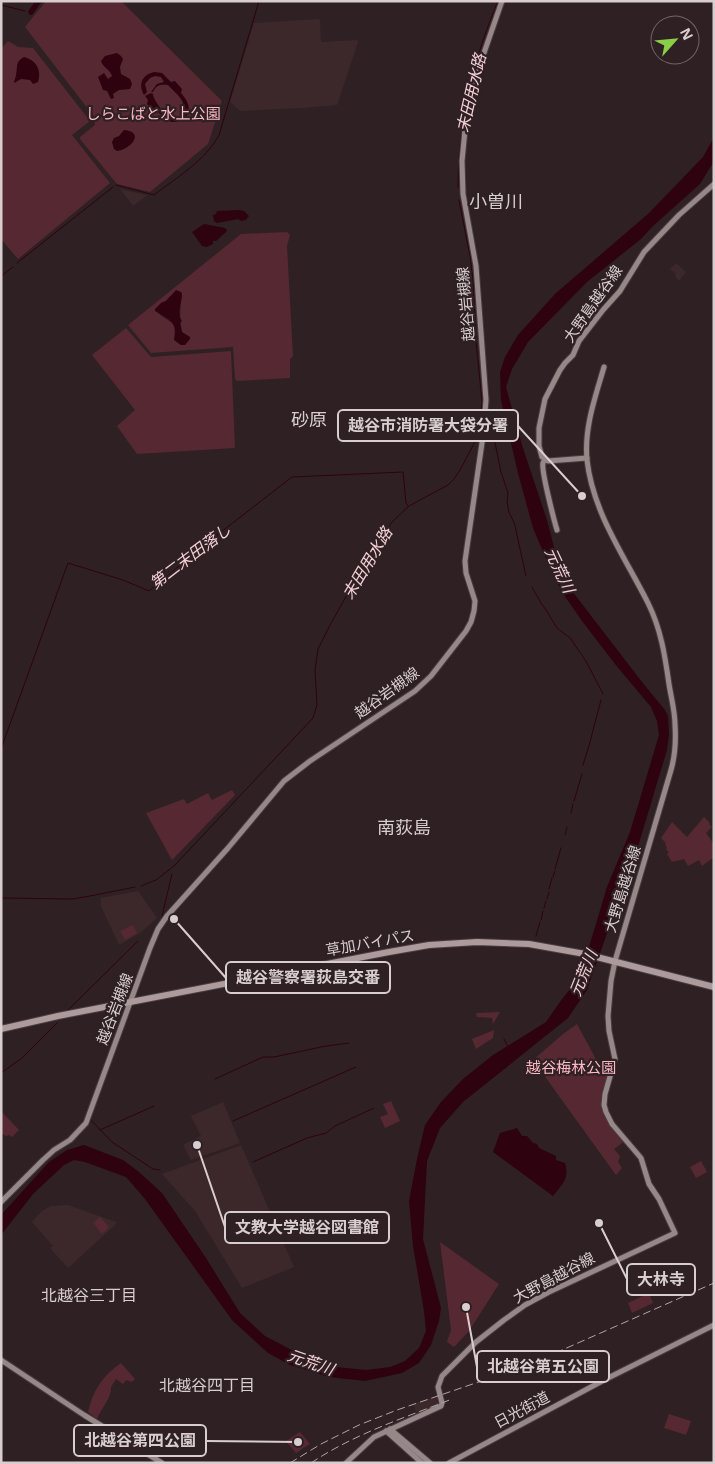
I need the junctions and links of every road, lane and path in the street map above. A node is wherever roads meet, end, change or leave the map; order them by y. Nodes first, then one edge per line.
1 (502, 1) edge
2 (714, 184) edge
3 (604, 368) dead end
4 (587, 458) junction
5 (545, 460) junction
6 (557, 530) dead end
7 (613, 963) junction
8 (714, 989) edge
9 (130, 1004) junction
10 (1, 1029) edge
11 (1, 1033) edge
12 (1, 1202) edge
13 (714, 1325) edge
14 (1, 1360) edge
15 (388, 1430) junction
16 (162, 1463) edge
17 (346, 1463) edge
18 (422, 1463) edge
19 (430, 1463) edge
20 (450, 1463) edge

1 - 9 main road, 越谷岩槻線
2 - 5 main road, 大野島越谷線
3 - 4 main road, 大野島越谷線
4 - 5 main road
4 - 7 main road, 大野島越谷線
5 - 6 main road, 大野島越谷線
7 - 8 highway, 草加バイパス
7 - 9 highway, 草加バイパス
7 - 15 main road, 大野島越谷線
9 - 10 highway, 草加バイパス
9 - 11 highway, 草加バイパス
9 - 12 main road, 越谷岩槻線
13 - 20 main road, 日光街道
14 - 16 main road
15 - 17 main road, 大野島越谷線
15 - 18 main road
15 - 19 main road

